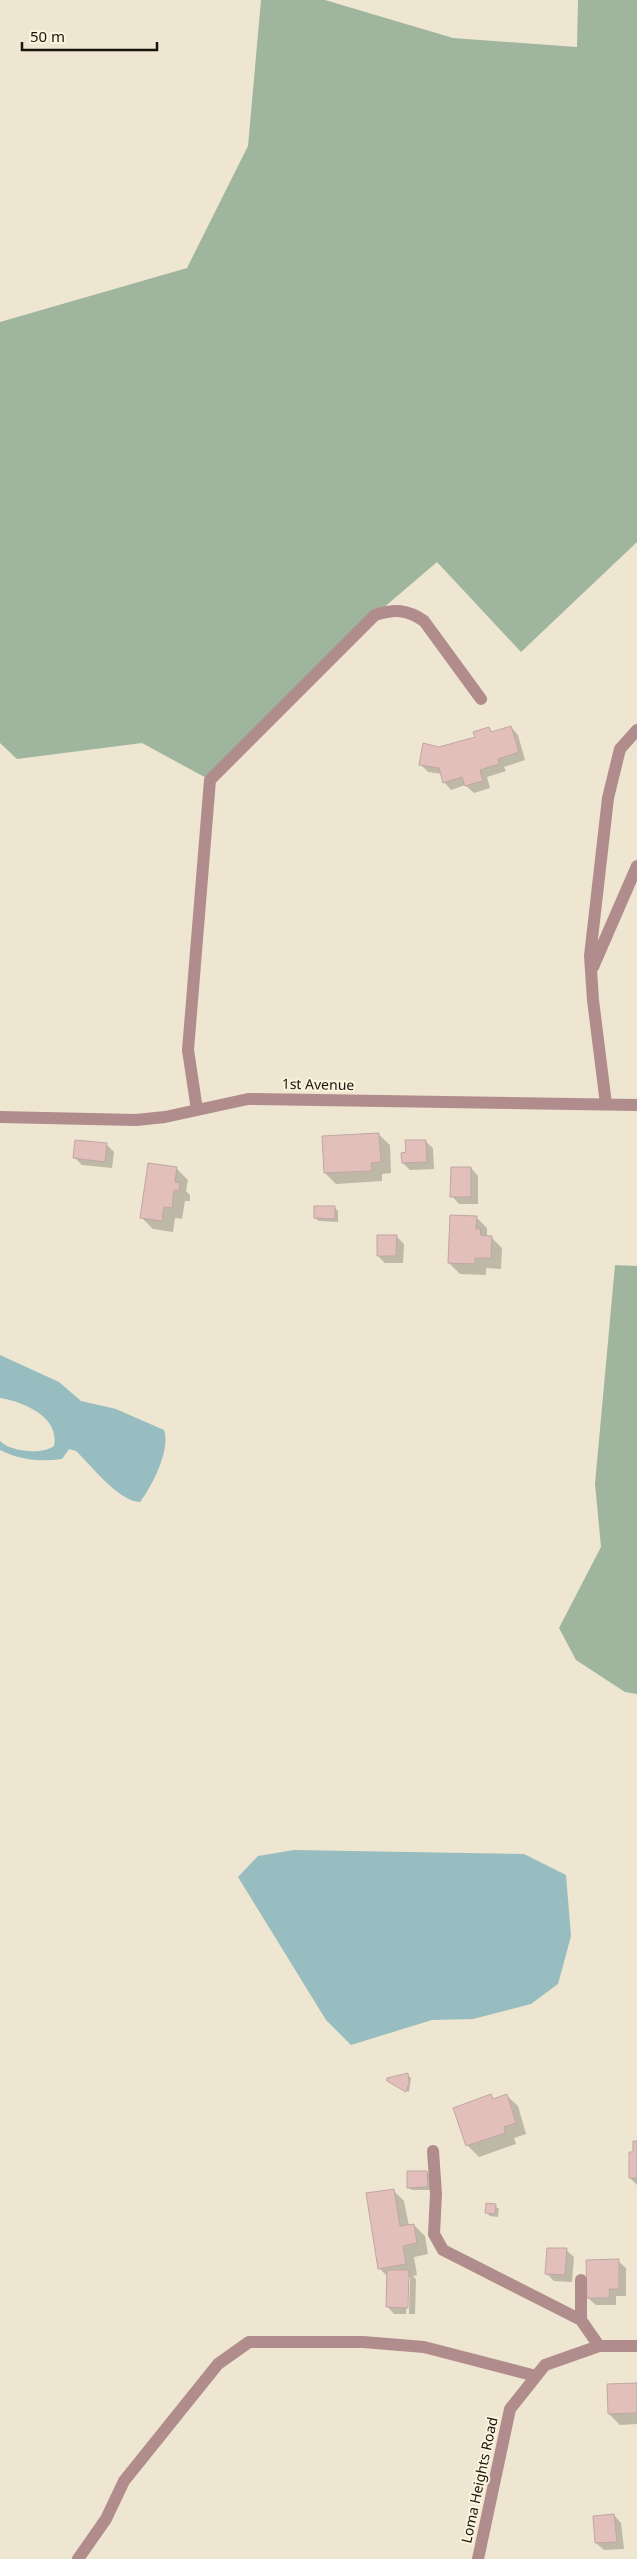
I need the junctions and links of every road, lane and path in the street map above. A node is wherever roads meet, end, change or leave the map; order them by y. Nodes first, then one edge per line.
1 (481, 699) dead end
2 (637, 730) edge
3 (637, 866) edge
4 (591, 972) junction
5 (606, 1104) junction
6 (637, 1105) edge
7 (197, 1110) junction
8 (0, 1117) edge
9 (433, 2151) dead end
10 (581, 2280) dead end
11 (580, 2320) junction
12 (600, 2346) junction
13 (637, 2346) edge
14 (536, 2376) junction
15 (78, 2559) edge
16 (478, 2559) edge

1 - 7 street
2 - 4 street
3 - 4 street
4 - 5 street
5 - 6 street, 1st Avenue
5 - 7 street, 1st Avenue
7 - 8 street, 1st Avenue
9 - 11 street
10 - 11 street
11 - 12 street
12 - 13 street, Loma Heights Road
12 - 14 street, Loma Heights Road
14 - 15 street
14 - 16 street, Loma Heights Road

